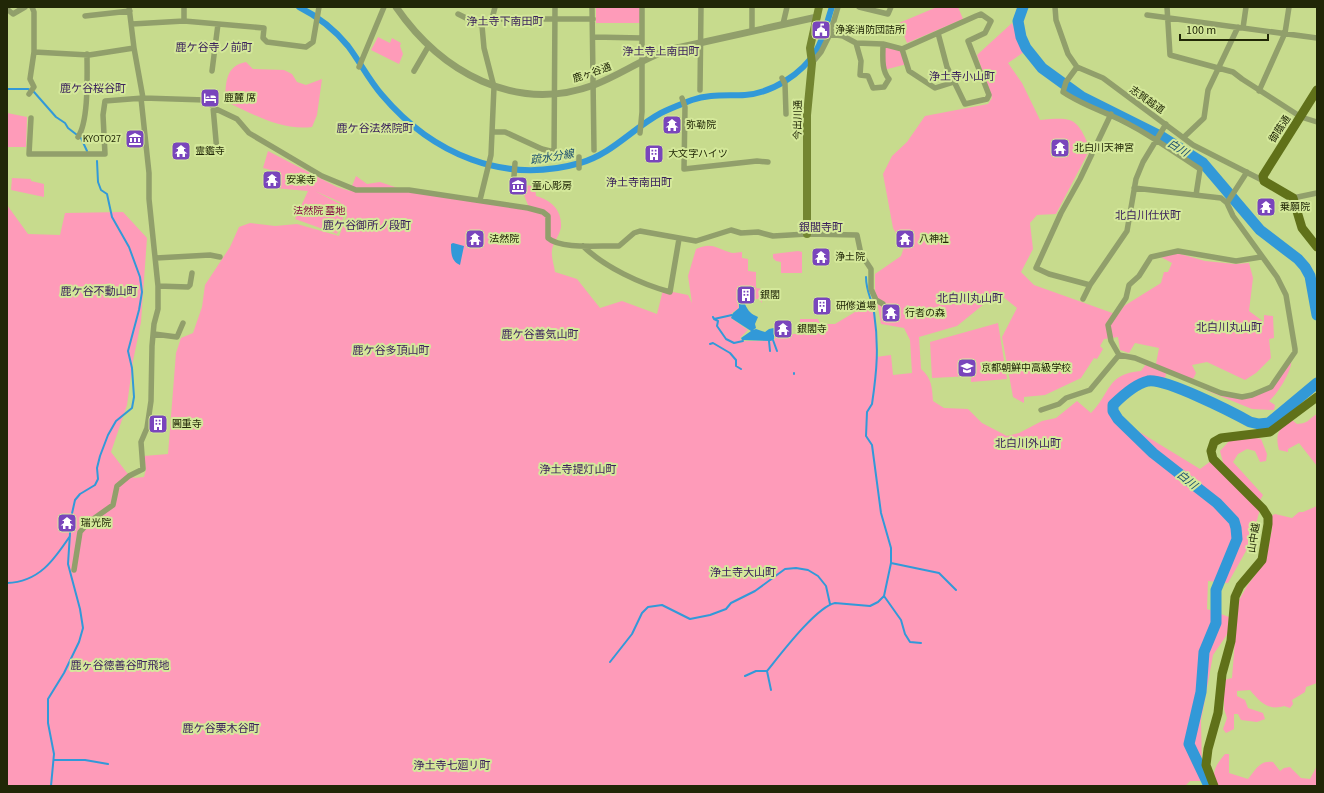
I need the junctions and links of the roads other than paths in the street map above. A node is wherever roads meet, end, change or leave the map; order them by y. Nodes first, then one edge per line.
1 (25, 7) edge
2 (32, 7) edge
3 (184, 7) edge
4 (319, 7) edge
5 (384, 7) edge
6 (396, 7) edge
7 (495, 7) edge
8 (555, 7) edge
9 (592, 7) edge
10 (642, 7) edge
11 (701, 7) edge
12 (752, 7) edge
13 (787, 7) edge
14 (819, 7) edge
15 (838, 7) edge
16 (859, 7) edge
17 (891, 7) edge
18 (1055, 7) edge
19 (1167, 7) edge
20 (1246, 7) edge
21 (1289, 7) edge
22 (129, 9) edge
23 (9, 10) edge
24 (458, 14) dead end
25 (1147, 15) dead end
26 (85, 16) dead end
27 (817, 17) junction
28 (1168, 18) junction
29 (492, 19) junction
30 (555, 19) junction
31 (593, 19) junction
32 (184, 21) junction
33 (132, 24) junction
34 (218, 24) junction
35 (783, 24) junction
36 (482, 26) junction
37 (1241, 28) junction
38 (752, 31) junction
39 (938, 33) junction
40 (1285, 33) junction
41 (830, 34) junction
42 (593, 36) junction
43 (642, 38) junction
44 (1317, 38) edge
45 (701, 42) junction
46 (856, 43) junction
47 (883, 44) junction
48 (428, 46) junction
49 (134, 48) junction
50 (902, 49) junction
51 (34, 52) junction
52 (87, 54) junction
53 (812, 58) junction
54 (642, 61) junction
55 (360, 65) dead end
56 (1077, 67) junction
57 (1219, 69) junction
58 (212, 71) dead end
59 (414, 71) dead end
60 (784, 80) dead end
61 (954, 82) junction
62 (593, 85) junction
63 (494, 87) junction
64 (700, 90) dead end
65 (1317, 90) edge
66 (1259, 91) junction
67 (31, 92) dead end
68 (554, 95) junction
69 (142, 98) junction
70 (683, 101) dead end
71 (213, 106) junction
72 (786, 114) dead end
73 (1110, 114) junction
74 (1301, 117) junction
75 (31, 118) dead end
76 (1317, 122) edge
77 (1166, 124) junction
78 (640, 130) dead end
79 (492, 132) junction
80 (78, 136) dead end
81 (1158, 137) junction
82 (1184, 137) junction
83 (594, 150) dead end
84 (217, 152) dead end
85 (768, 162) dead end
86 (1247, 172) junction
87 (1263, 179) junction
88 (1134, 188) junction
89 (1317, 193) edge
90 (1196, 195) junction
91 (1293, 198) junction
92 (480, 200) junction
93 (1228, 202) junction
94 (807, 234) junction
95 (679, 239) junction
96 (1316, 244) edge
97 (583, 246) junction
98 (220, 257) dead end
99 (1260, 257) junction
100 (156, 258) junction
101 (192, 273) dead end
102 (1090, 285) junction
103 (158, 286) junction
104 (1084, 299) dead end
105 (883, 304) dead end
106 (183, 323) dead end
107 (154, 334) junction
108 (1119, 355) junction
109 (1317, 397) edge
110 (1042, 410) dead end
111 (74, 570) dead end
112 (1214, 786) edge

1 - 23 street
2 - 51 street
3 - 32 street
4 - 34 street
5 - 55 street
6 - 48 street, 鹿ヶ谷通
7 - 29 street
8 - 30 street
9 - 31 street
10 - 43 street
11 - 45 street
12 - 38 street
13 - 35 street
14 - 27 main road, 今出川通
15 - 41 street
16 - 17 street
18 - 56 street
19 - 28 street
20 - 37 street
21 - 40 street
22 - 26 street
22 - 33 street
24 - 36 street
25 - 28 street
27 - 35 street, 鹿ヶ谷通
27 - 53 main road, 今出川通
28 - 37 street
28 - 57 street
29 - 30 street
29 - 36 street
30 - 31 street
30 - 68 street
31 - 42 street
32 - 33 street
32 - 34 street
33 - 49 street
34 - 58 street
35 - 38 street, 鹿ヶ谷通
36 - 63 street
37 - 40 street
37 - 57 street
38 - 45 street, 鹿ヶ谷通
39 - 50 street
39 - 61 street
39 - 61 street
40 - 44 street
40 - 66 street
41 - 46 street
41 - 53 street
42 - 43 street
42 - 62 street
43 - 54 street
45 - 54 street, 鹿ヶ谷通
45 - 64 street
46 - 47 street
46 - 47 street
47 - 50 street
48 - 59 street
48 - 63 street, 鹿ヶ谷通
49 - 52 street
49 - 69 street
50 - 61 street
51 - 52 street
51 - 67 street
52 - 80 street
53 - 94 main road, 今出川通
54 - 62 street, 鹿ヶ谷通
54 - 78 street
56 - 73 street
56 - 77 street, 志賀越道
57 - 66 street
57 - 82 street
60 - 72 street
62 - 68 street, 鹿ヶ谷通
62 - 83 street
63 - 68 street, 鹿ヶ谷通
63 - 79 street
65 - 74 main road, 御蔭通
66 - 74 street
68 - 79 street
69 - 71 street
69 - 75 street
69 - 100 street
70 - 85 street
71 - 84 street
71 - 92 street
73 - 81 street
73 - 102 street
74 - 76 street
74 - 87 main road, 御蔭通
77 - 81 street
77 - 82 street, 志賀越道
79 - 92 street
81 - 88 street
81 - 90 street
82 - 86 street, 志賀越道
86 - 87 street, 志賀越道
86 - 93 street
87 - 91 main road
88 - 90 street
88 - 102 street
89 - 91 street
90 - 93 street
91 - 96 main road
92 - 97 street
93 - 99 street
94 - 95 street
94 - 105 street
95 - 97 street
95 - 97 street
98 - 100 street
99 - 108 street
99 - 108 street
100 - 103 street
101 - 103 street
102 - 104 street
103 - 107 street
106 - 107 street
107 - 111 street
108 - 110 street
109 - 112 main road, 山中越

